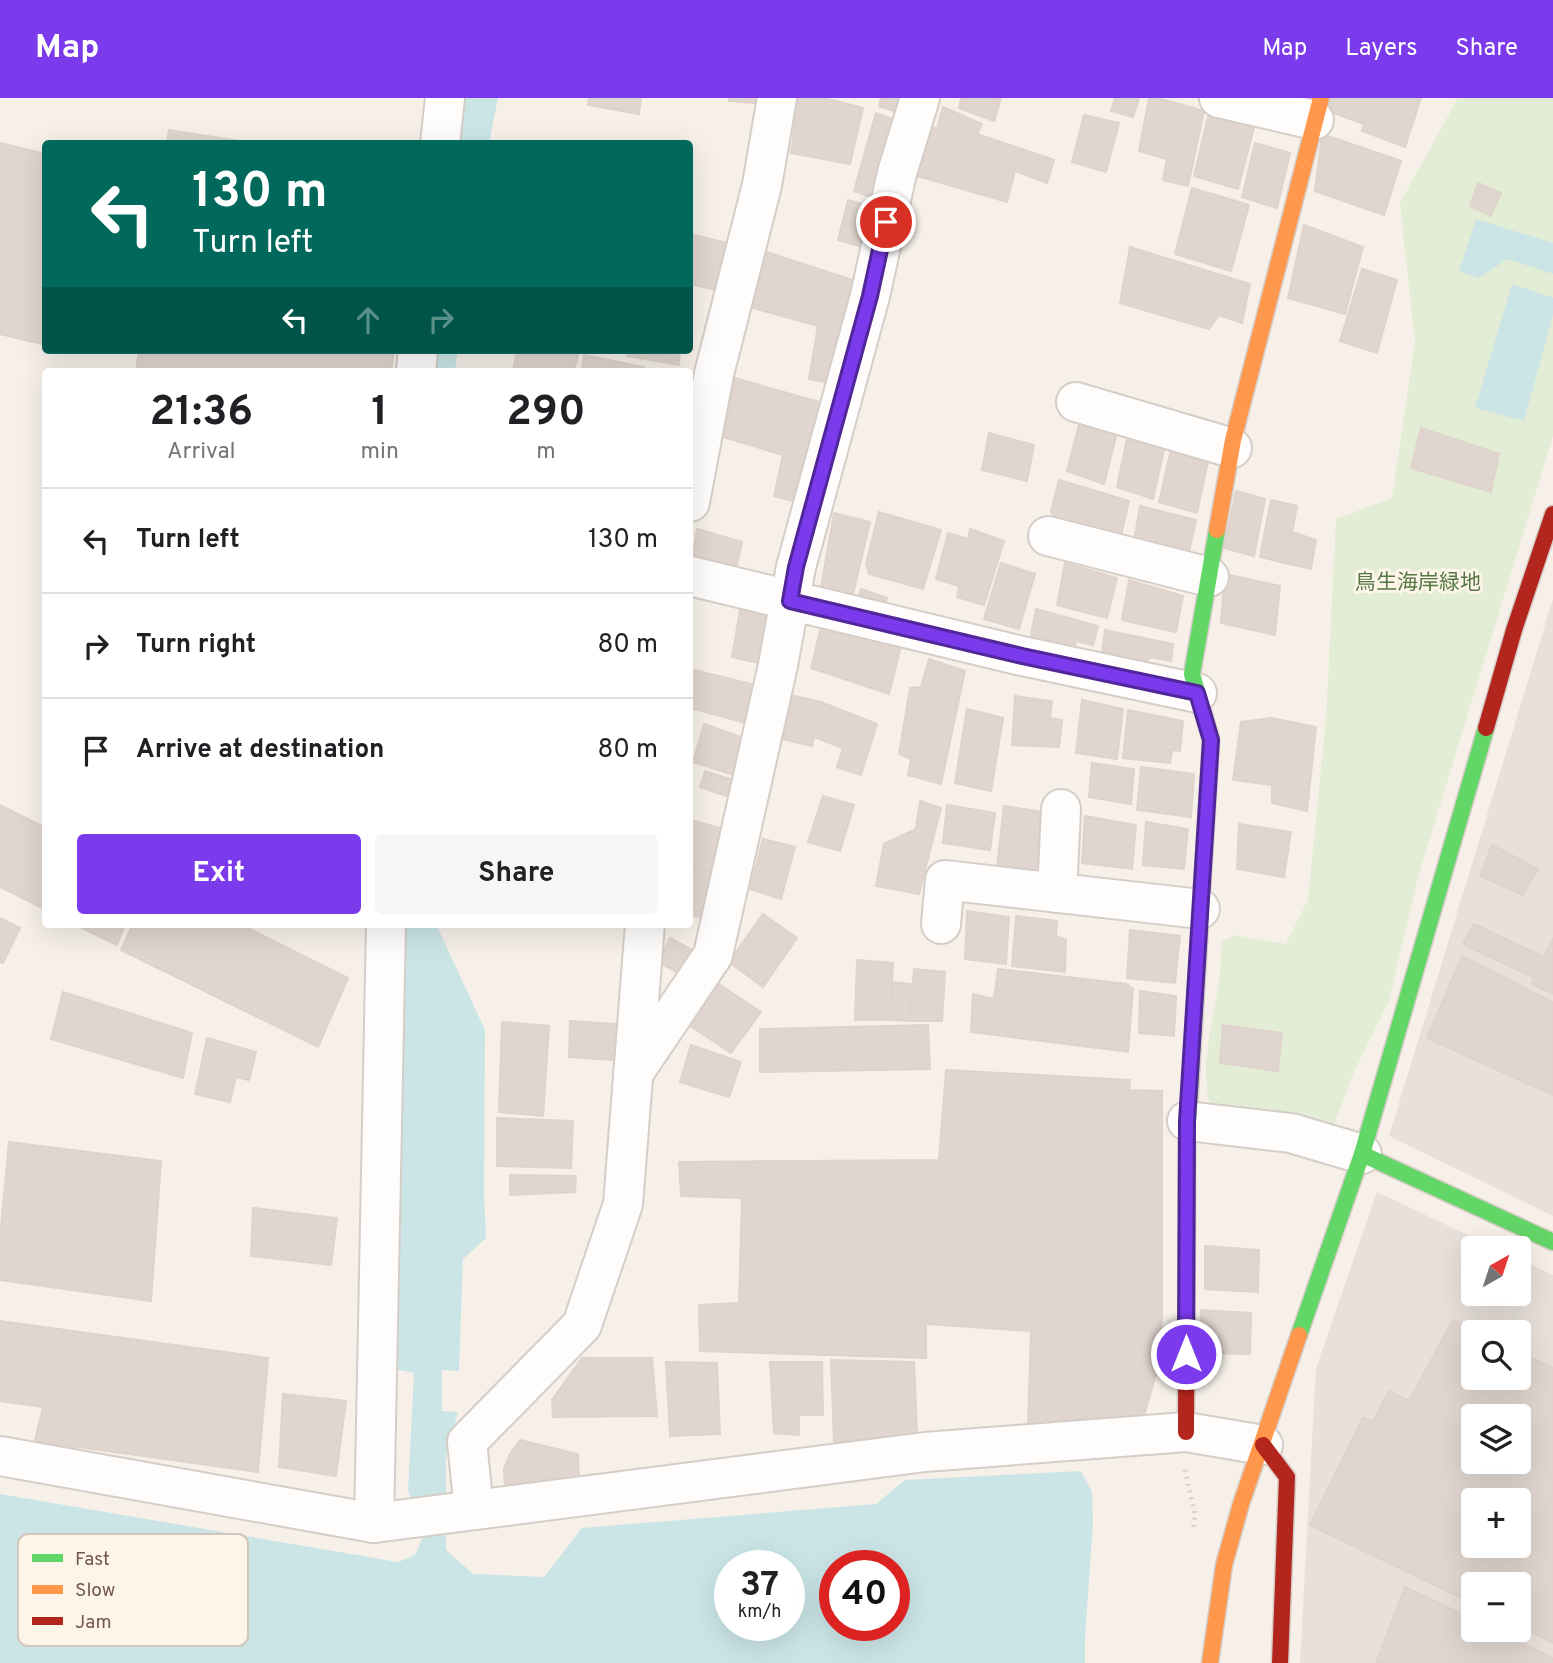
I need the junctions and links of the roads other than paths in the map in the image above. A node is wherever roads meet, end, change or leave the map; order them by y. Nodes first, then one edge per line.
1 (445, 98) edge
2 (777, 98) edge
3 (920, 98) edge
4 (1219, 98) edge
5 (1318, 109) edge
6 (440, 140) edge
7 (1076, 402) dead end
8 (1232, 448) junction
9 (693, 486) edge
10 (1553, 514) edge
11 (1048, 536) dead end
12 (693, 577) edge
13 (1209, 577) junction
14 (790, 601) junction
15 (1197, 693) junction
16 (1061, 809) dead end
17 (1056, 892) junction
18 (1200, 909) junction
19 (941, 924) dead end
20 (386, 928) edge
21 (645, 928) edge
22 (633, 1074) junction
23 (1187, 1121) junction
24 (1362, 1154) junction
25 (1553, 1242) edge
26 (1186, 1432) junction
27 (1263, 1445) junction
28 (0, 1456) edge
29 (474, 1510) junction
30 (374, 1523) junction
31 (1210, 1663) edge
32 (1280, 1663) edge

1 - 6 street
2 - 9 street
3 - 14 street
4 - 5 street
5 - 8 street
7 - 8 street
8 - 13 street
10 - 24 street
11 - 13 street
12 - 14 street
13 - 15 street
14 - 15 street
14 - 22 street
15 - 18 street
16 - 17 street
17 - 18 street
17 - 19 street
18 - 23 street
20 - 30 street
21 - 22 street
22 - 29 street
23 - 24 street
23 - 26 street
24 - 25 street
24 - 27 street
26 - 27 street
26 - 29 street
27 - 31 street
27 - 32 street
28 - 30 street
29 - 30 street

